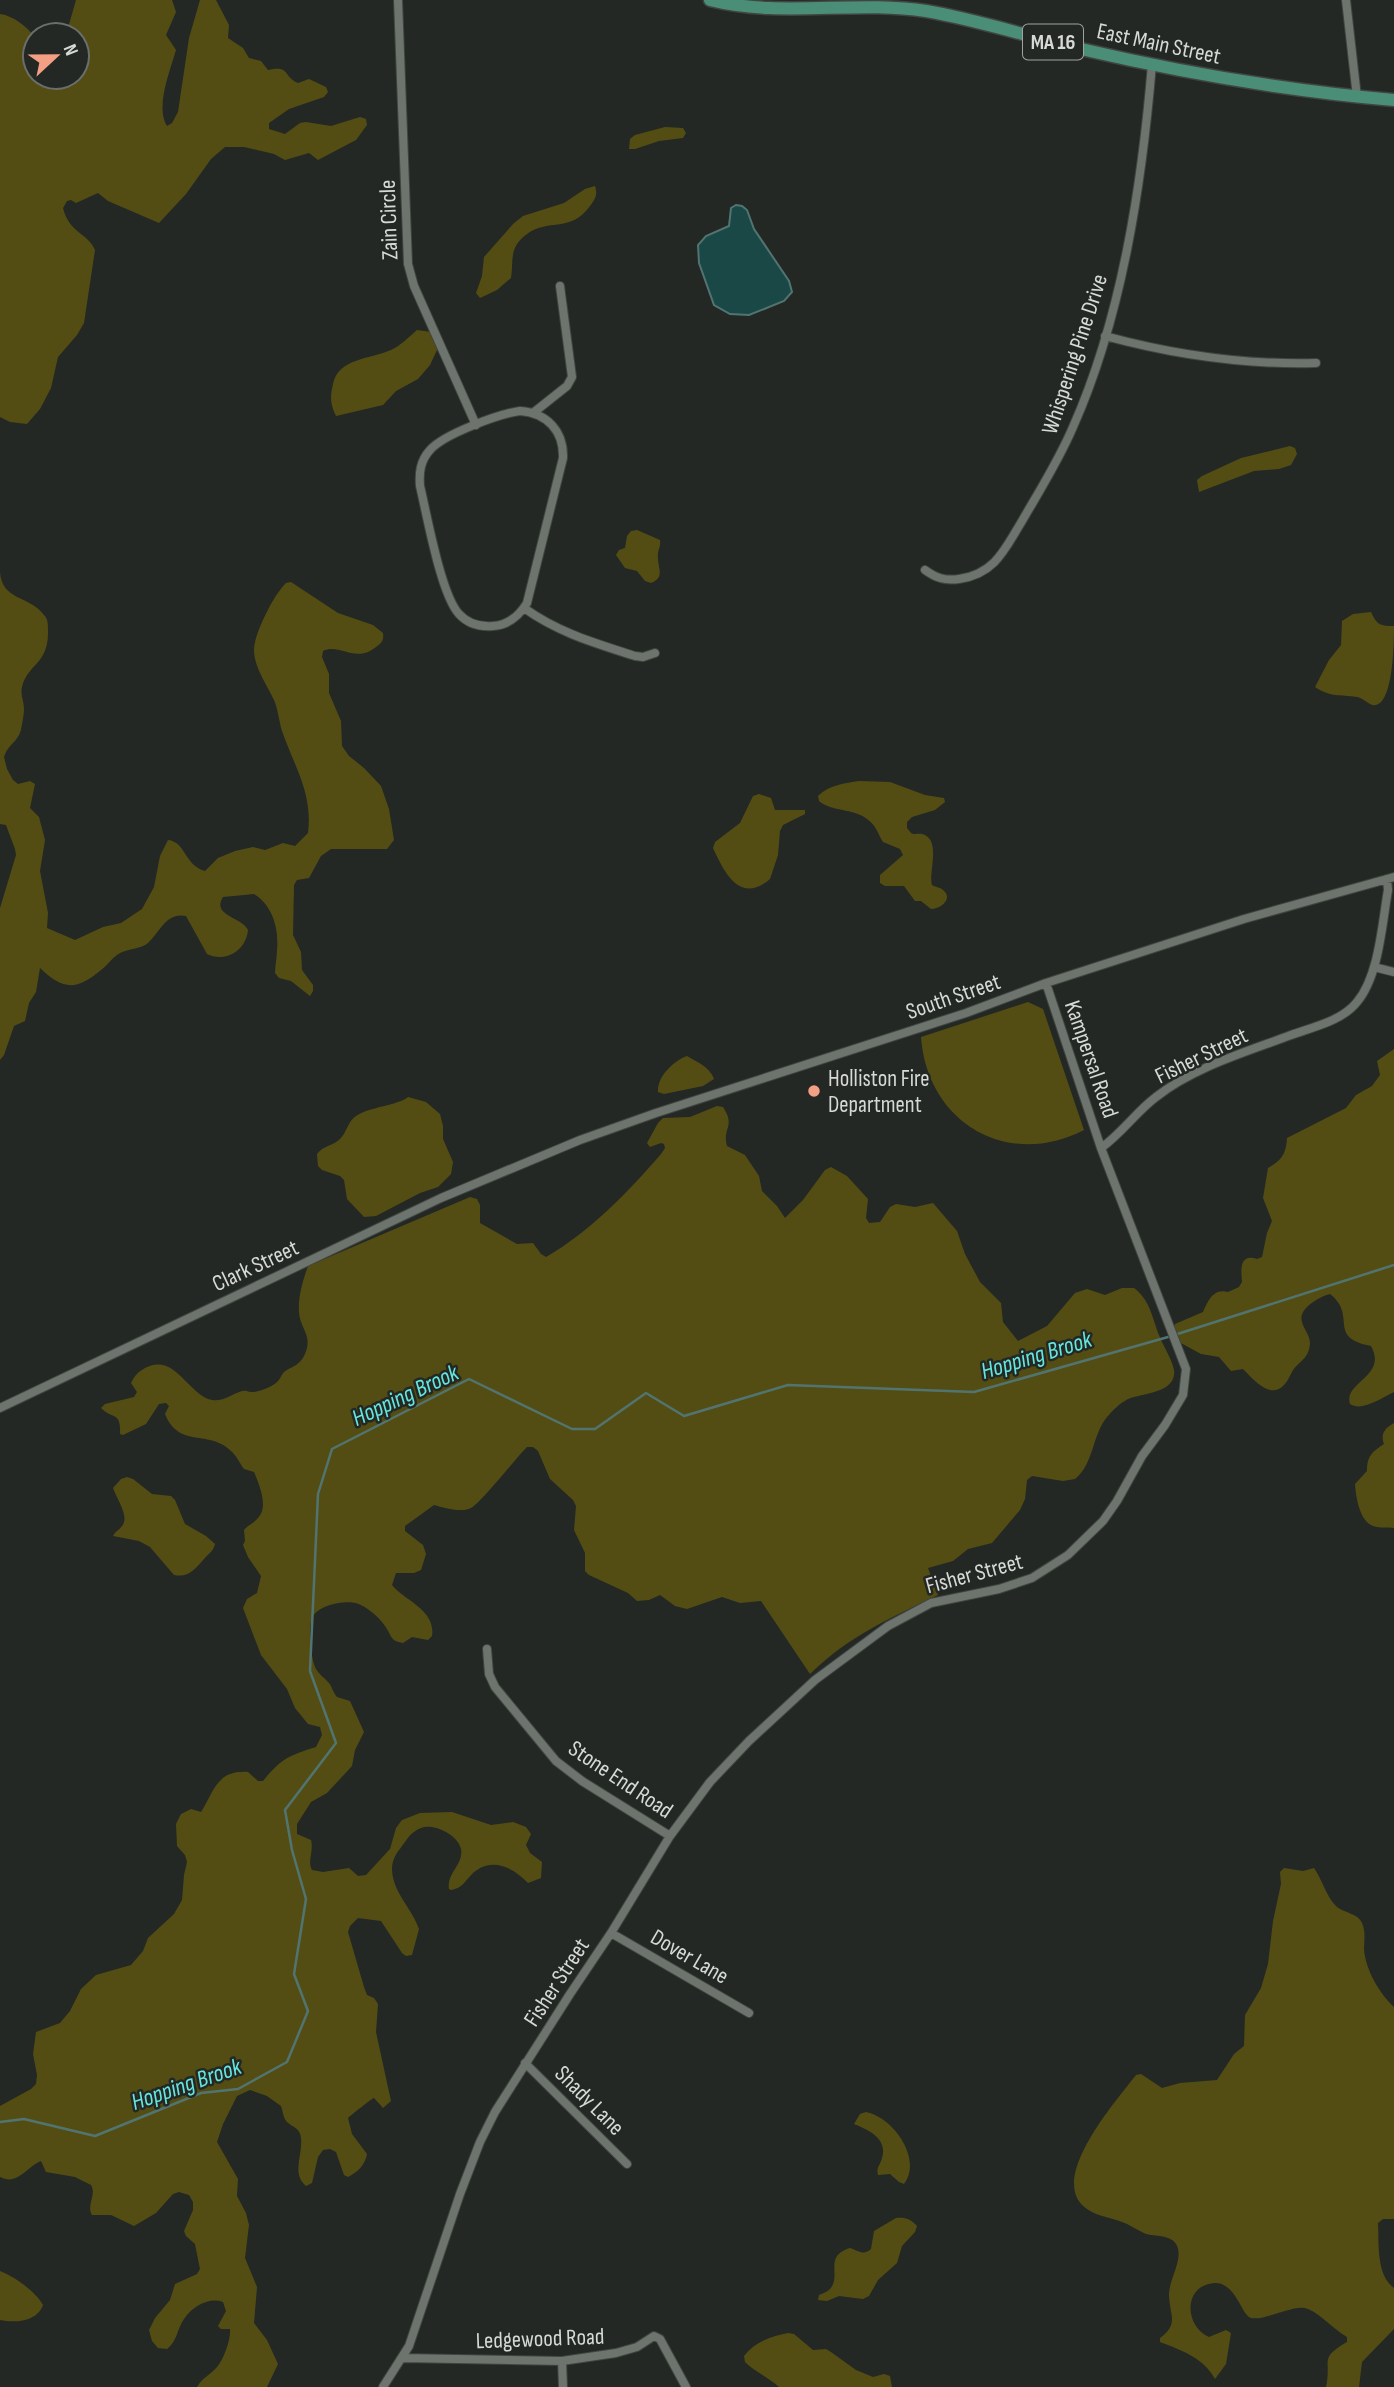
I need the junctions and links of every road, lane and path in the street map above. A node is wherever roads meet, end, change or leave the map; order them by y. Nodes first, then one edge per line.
1 (398, 0) edge
2 (710, 0) edge
3 (1346, 0) edge
4 (1152, 64) junction
5 (1357, 97) junction
6 (1394, 100) edge
7 (560, 286) dead end
8 (1105, 336) junction
9 (1316, 363) dead end
10 (533, 413) junction
11 (476, 425) junction
12 (925, 570) dead end
13 (524, 608) junction
14 (654, 653) dead end
15 (1391, 878) edge
16 (1374, 967) junction
17 (1394, 972) edge
18 (1046, 983) junction
19 (1101, 1148) junction
20 (529, 1160) joint
21 (0, 1408) edge
22 (487, 1649) dead end
23 (670, 1836) junction
24 (611, 1933) junction
25 (749, 2013) dead end
26 (525, 2063) junction
27 (627, 2164) dead end
28 (403, 2358) junction
29 (562, 2361) junction
30 (383, 2387) edge
31 (563, 2387) edge
32 (686, 2387) edge

1 - 11 street, Zain Circle
2 - 4 main road, East Main Street / MA 16
3 - 5 street
4 - 5 main road, East Main Street / MA 16
4 - 8 street, Whispering Pine Drive
5 - 6 main road, East Main Street / MA 16
7 - 10 street
8 - 9 street
8 - 12 street, Whispering Pine Drive
10 - 11 street
10 - 13 street
11 - 13 street
13 - 14 street
15 - 16 street, Fisher Street
15 - 18 street, South Street
16 - 17 street
16 - 19 street, Fisher Street
18 - 19 street, Kampersal Road
18 - 20 street, South Street
19 - 23 street, Fisher Street
20 - 21 street, Clark Street
22 - 23 street, Stone End Road
23 - 24 street, Fisher Street
24 - 25 street, Dover Lane
24 - 26 street, Fisher Street
26 - 27 street, Shady Lane
26 - 28 street, Fisher Street
28 - 29 street, Ledgewood Road
28 - 30 street, Fisher Street
29 - 31 street
29 - 32 street, Ledgewood Road

